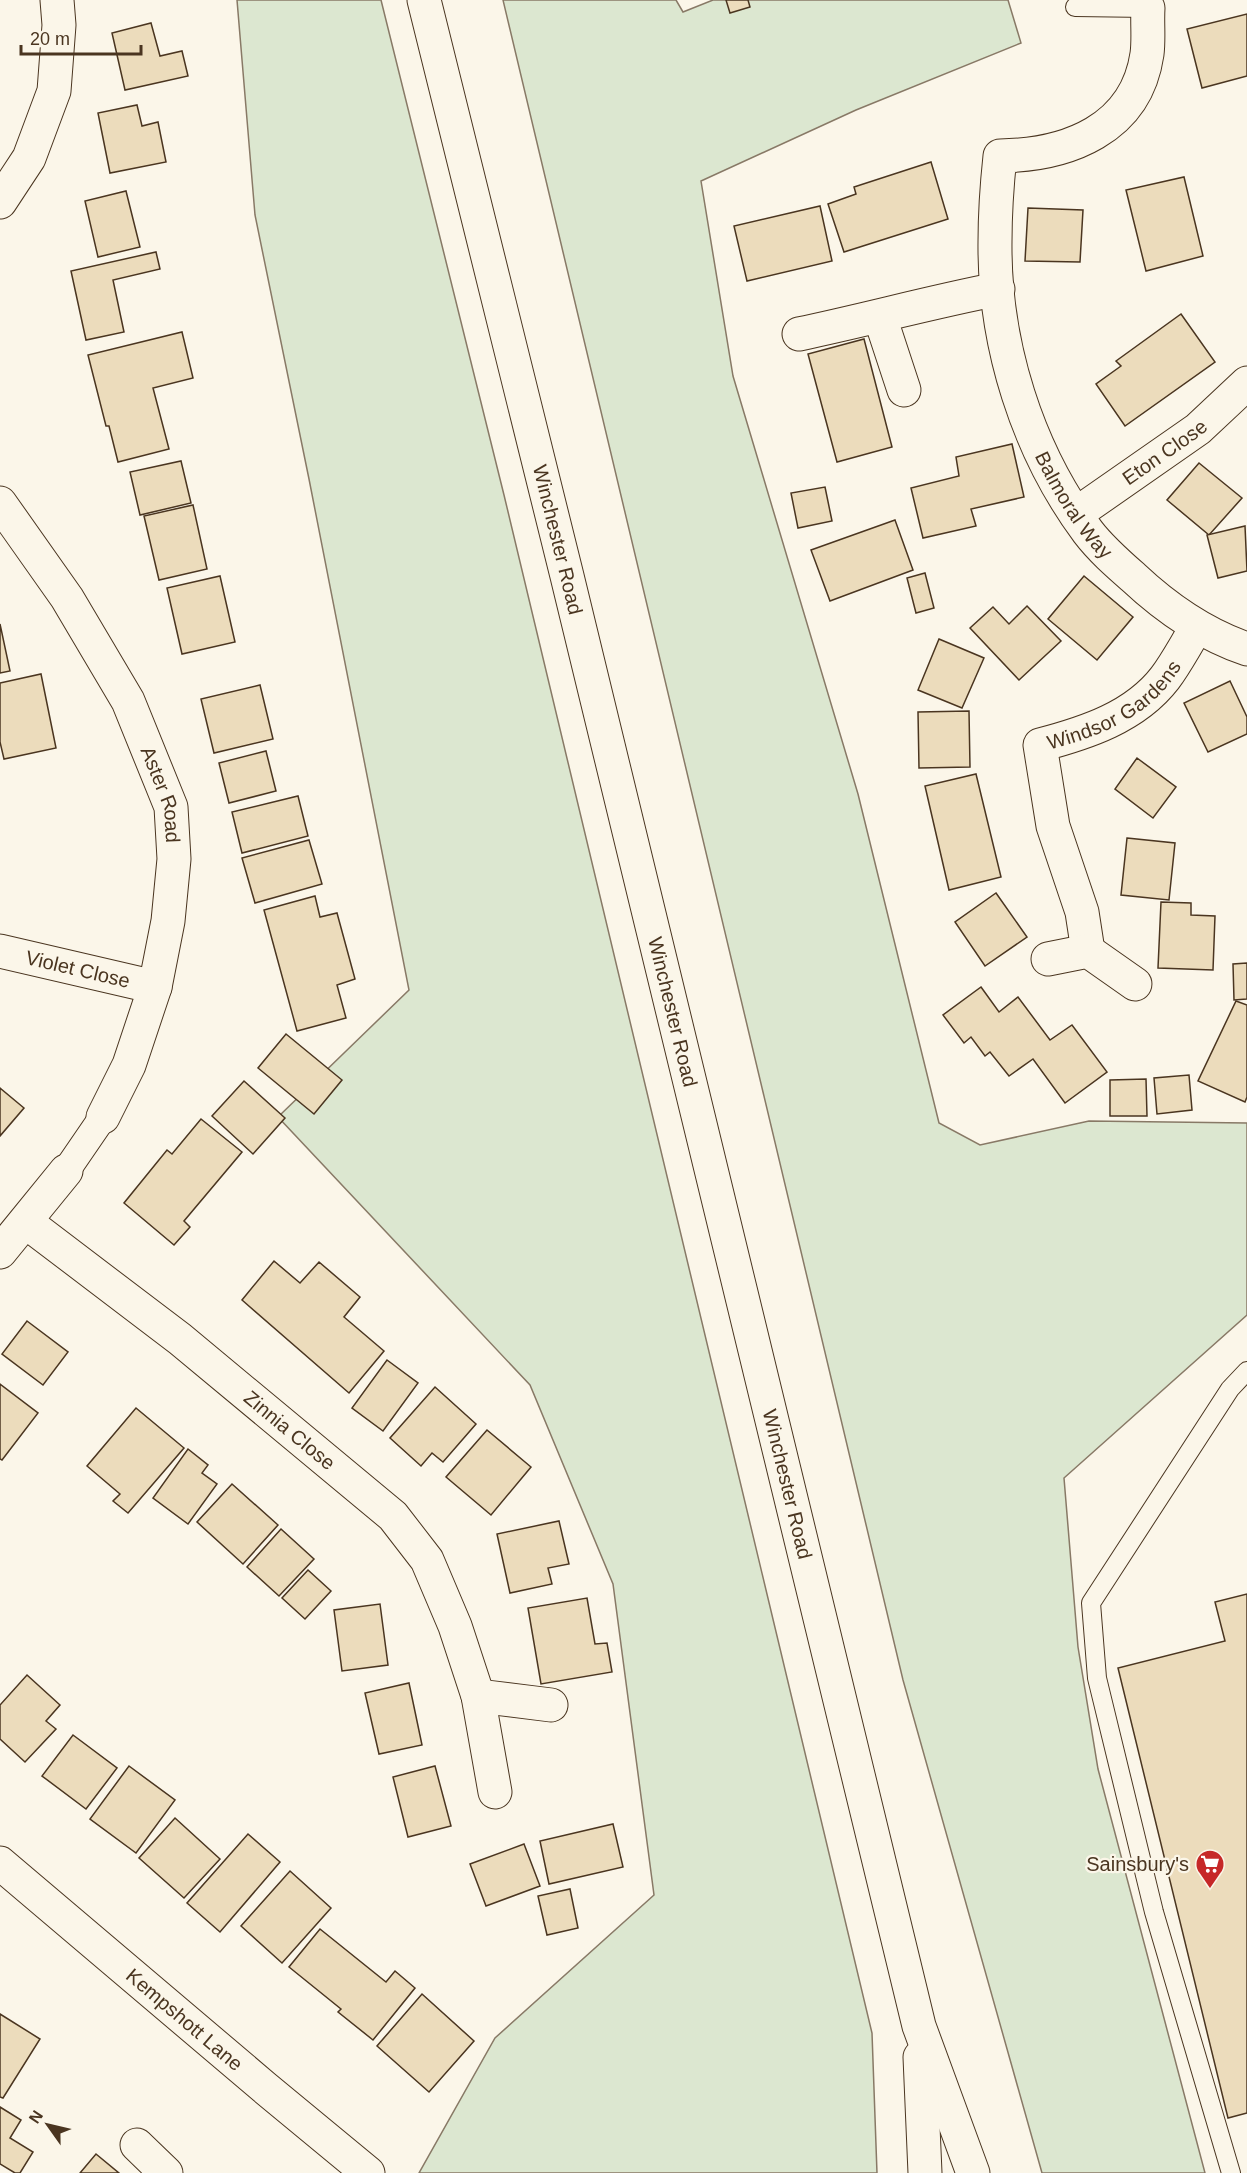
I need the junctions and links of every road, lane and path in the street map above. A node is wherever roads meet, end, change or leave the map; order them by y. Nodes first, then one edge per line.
1 (57, 0) edge
2 (424, 0) edge
3 (1075, 7) dead end
4 (1148, 8) joint
5 (0, 202) edge
6 (998, 289) junction
7 (880, 317) junction
8 (799, 334) dead end
9 (1247, 383) edge
10 (904, 390) dead end
11 (0, 503) edge
12 (1076, 514) junction
13 (1197, 627) junction
14 (1247, 649) edge
15 (0, 951) edge
16 (1088, 951) junction
17 (1048, 959) dead end
18 (1135, 984) dead end
19 (155, 987) junction
20 (103, 1117) joint
21 (66, 1170) joint
22 (26, 1222) junction
23 (0, 1252) edge
24 (1247, 1371) edge
25 (478, 1696) junction
26 (551, 1705) dead end
27 (495, 1792) dead end
28 (0, 1863) edge
29 (919, 2026) junction
30 (137, 2145) dead end
31 (166, 2173) edge
32 (368, 2173) edge
33 (925, 2173) edge
34 (973, 2173) edge
35 (1231, 2173) edge

1 - 5 street
2 - 29 street, Winchester Road
3 - 4 lane
4 - 6 street, Balmoral Way
6 - 7 street
6 - 12 street, Balmoral Way
7 - 8 street
7 - 10 street
9 - 12 street, Eton Close
11 - 19 street, Aster Road
12 - 13 street, Balmoral Way
13 - 14 street, Balmoral Way
13 - 16 street, Windsor Gardens
15 - 19 street, Violet Close
16 - 17 street
16 - 18 street
19 - 20 street, Aster Road
20 - 21 street
21 - 22 street
22 - 23 street
22 - 25 street, Zinnia Close
24 - 35 lane
25 - 26 street
25 - 27 street, Zinnia Close
28 - 32 street, Kempshott Lane
29 - 33 street, Winchester Road
29 - 34 street, Winchester Road
30 - 31 street

